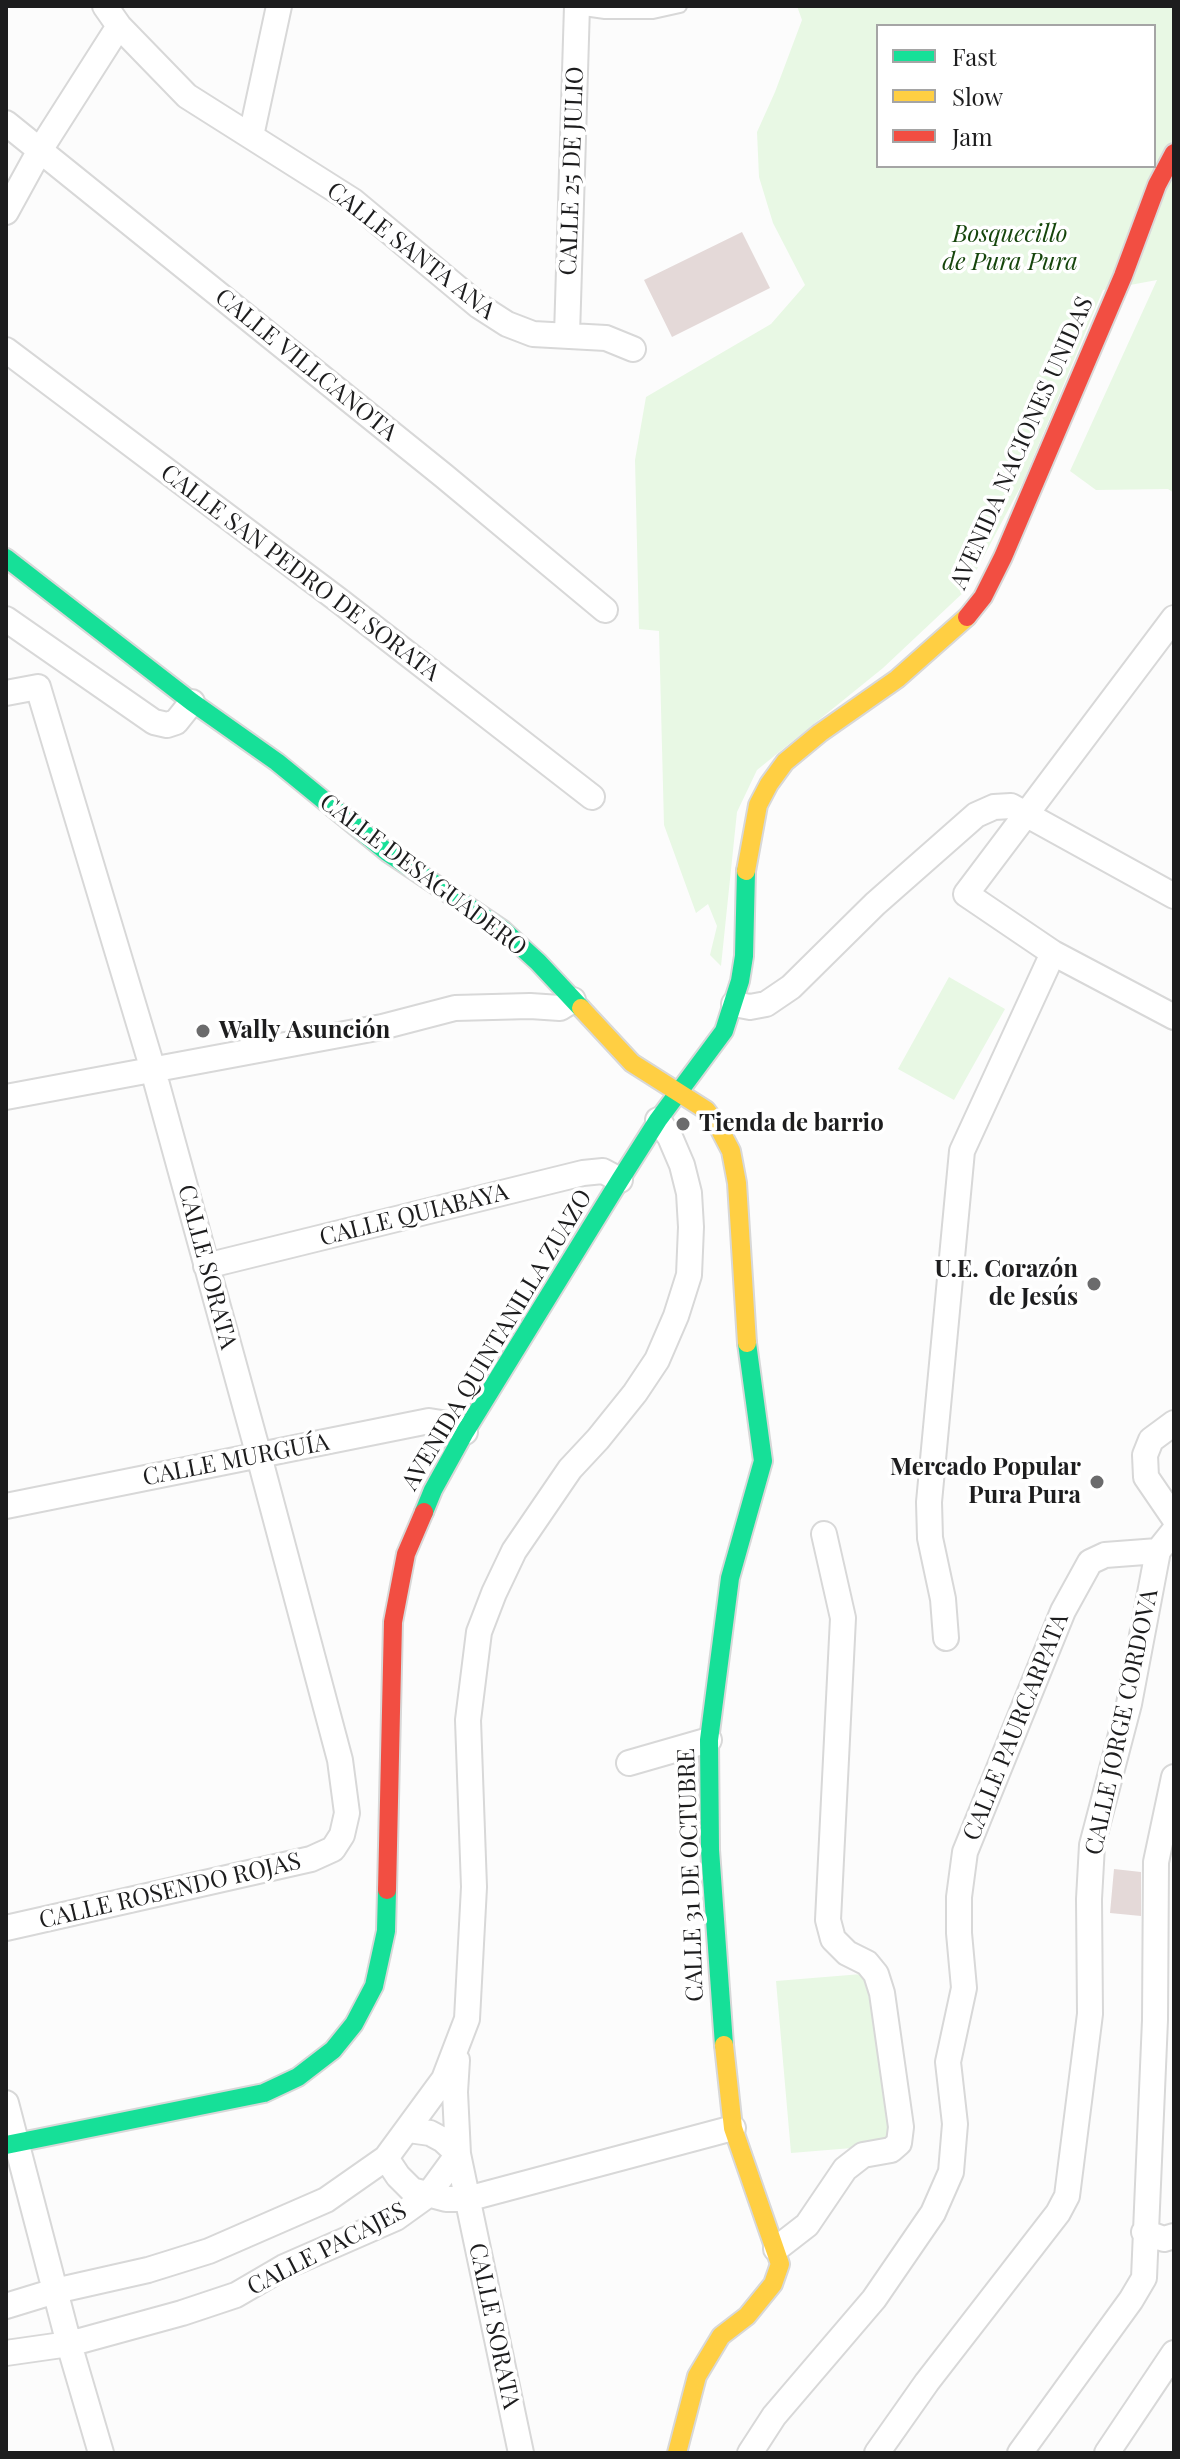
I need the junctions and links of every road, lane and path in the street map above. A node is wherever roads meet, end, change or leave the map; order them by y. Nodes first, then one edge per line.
1 (279, 6) edge
2 (680, 6) edge
3 (577, 7) edge
4 (112, 16) edge
5 (6, 123) edge
6 (251, 136) junction
7 (40, 150) junction
8 (1174, 153) edge
9 (6, 212) edge
10 (567, 335) junction
11 (633, 349) dead end
12 (6, 350) edge
13 (6, 558) edge
14 (605, 610) dead end
15 (1174, 618) edge
16 (6, 619) edge
17 (6, 693) edge
18 (192, 702) junction
19 (592, 797) dead end
20 (1026, 814) junction
21 (1174, 896) edge
22 (1053, 953) junction
23 (573, 1000) junction
24 (734, 1004) junction
25 (1174, 1017) edge
26 (153, 1070) junction
27 (678, 1093) junction
28 (6, 1097) edge
29 (658, 1120) junction
30 (620, 1180) junction
31 (206, 1266) junction
32 (1174, 1423) edge
33 (465, 1432) junction
34 (259, 1456) junction
35 (6, 1506) edge
36 (1174, 1518) edge
37 (1174, 1531) edge
38 (824, 1534) dead end
39 (1158, 1551) junction
40 (946, 1638) dead end
41 (709, 1740) junction
42 (629, 1763) dead end
43 (1174, 1777) edge
44 (333, 1849) joint
45 (1166, 1911) edge
46 (6, 1928) edge
47 (458, 2046) junction
48 (6, 2103) edge
49 (733, 2128) junction
50 (409, 2130) junction
51 (11, 2143) edge
52 (458, 2154) junction
53 (386, 2158) junction
54 (428, 2195) junction
55 (467, 2199) junction
56 (1144, 2232) junction
57 (1174, 2236) edge
58 (776, 2249) junction
59 (55, 2291) junction
60 (6, 2306) edge
61 (69, 2344) junction
62 (6, 2353) edge
63 (1171, 2365) edge
64 (101, 2453) edge
65 (521, 2453) edge
66 (677, 2453) edge
67 (750, 2453) edge
68 (877, 2453) edge
69 (1020, 2453) edge
70 (1107, 2453) edge

1 - 6 street
2 - 3 lane
3 - 10 street, CALLE 25 DE JULIO
4 - 6 street, CALLE SANTA ANA
4 - 7 street
5 - 7 street, CALLE VILLCANOTA
6 - 10 street, CALLE SANTA ANA
7 - 9 street
7 - 14 street, CALLE VILLCANOTA
8 - 24 street, AVENIDA NACIONES UNIDAS
10 - 11 street, CALLE SANTA ANA
12 - 19 street, CALLE SAN PEDRO DE SORATA
13 - 18 street, CALLE DESAGUADERO
15 - 20 street
16 - 18 street
17 - 26 street, CALLE SORATA
18 - 23 street, CALLE DESAGUADERO
20 - 21 street
20 - 22 street
20 - 24 street
22 - 25 street
22 - 40 street
23 - 26 street
23 - 27 street, CALLE DESAGUADERO
24 - 27 street, AVENIDA NACIONES UNIDAS
26 - 28 street
26 - 31 street, CALLE SORATA
27 - 29 street, AVENIDA NACIONES UNIDAS
27 - 41 street, CALLE 31 DE OCTUBRE
29 - 30 street, AVENIDA QUINTANILLA ZUAZO
29 - 47 street
30 - 31 street, CALLE QUIABAYA
30 - 33 street, AVENIDA QUINTANILLA ZUAZO
31 - 34 street, CALLE SORATA
32 - 36 street
33 - 34 street, CALLE MURGUÍA
33 - 51 street, AVENIDA QUINTANILLA ZUAZO
34 - 35 street, CALLE MURGUÍA
34 - 44 street, CALLE SORATA
37 - 39 street
38 - 58 street
39 - 67 street, CALLE PAURCARPATA
39 - 68 street, CALLE JORGE CORDOVA
41 - 42 street
41 - 49 street, CALLE 31 DE OCTUBRE
43 - 45 street
44 - 46 street, CALLE ROSENDO ROJAS
45 - 56 street
47 - 50 street, CALLE PACAJES
47 - 52 street
48 - 51 street
49 - 55 street
49 - 58 street, CALLE 31 DE OCTUBRE
50 - 52 street
50 - 53 street, CALLE PACAJES
51 - 59 street
52 - 54 street, CALLE PACAJES
52 - 55 street, CALLE SORATA
53 - 54 street
53 - 59 street, CALLE PACAJES
54 - 55 street
54 - 61 street, CALLE PACAJES
55 - 65 street, CALLE SORATA
56 - 57 street
56 - 69 street
58 - 66 street, CALLE 31 DE OCTUBRE
59 - 60 street, CALLE PACAJES
59 - 61 street
61 - 62 street, CALLE PACAJES
61 - 64 street
63 - 70 street

